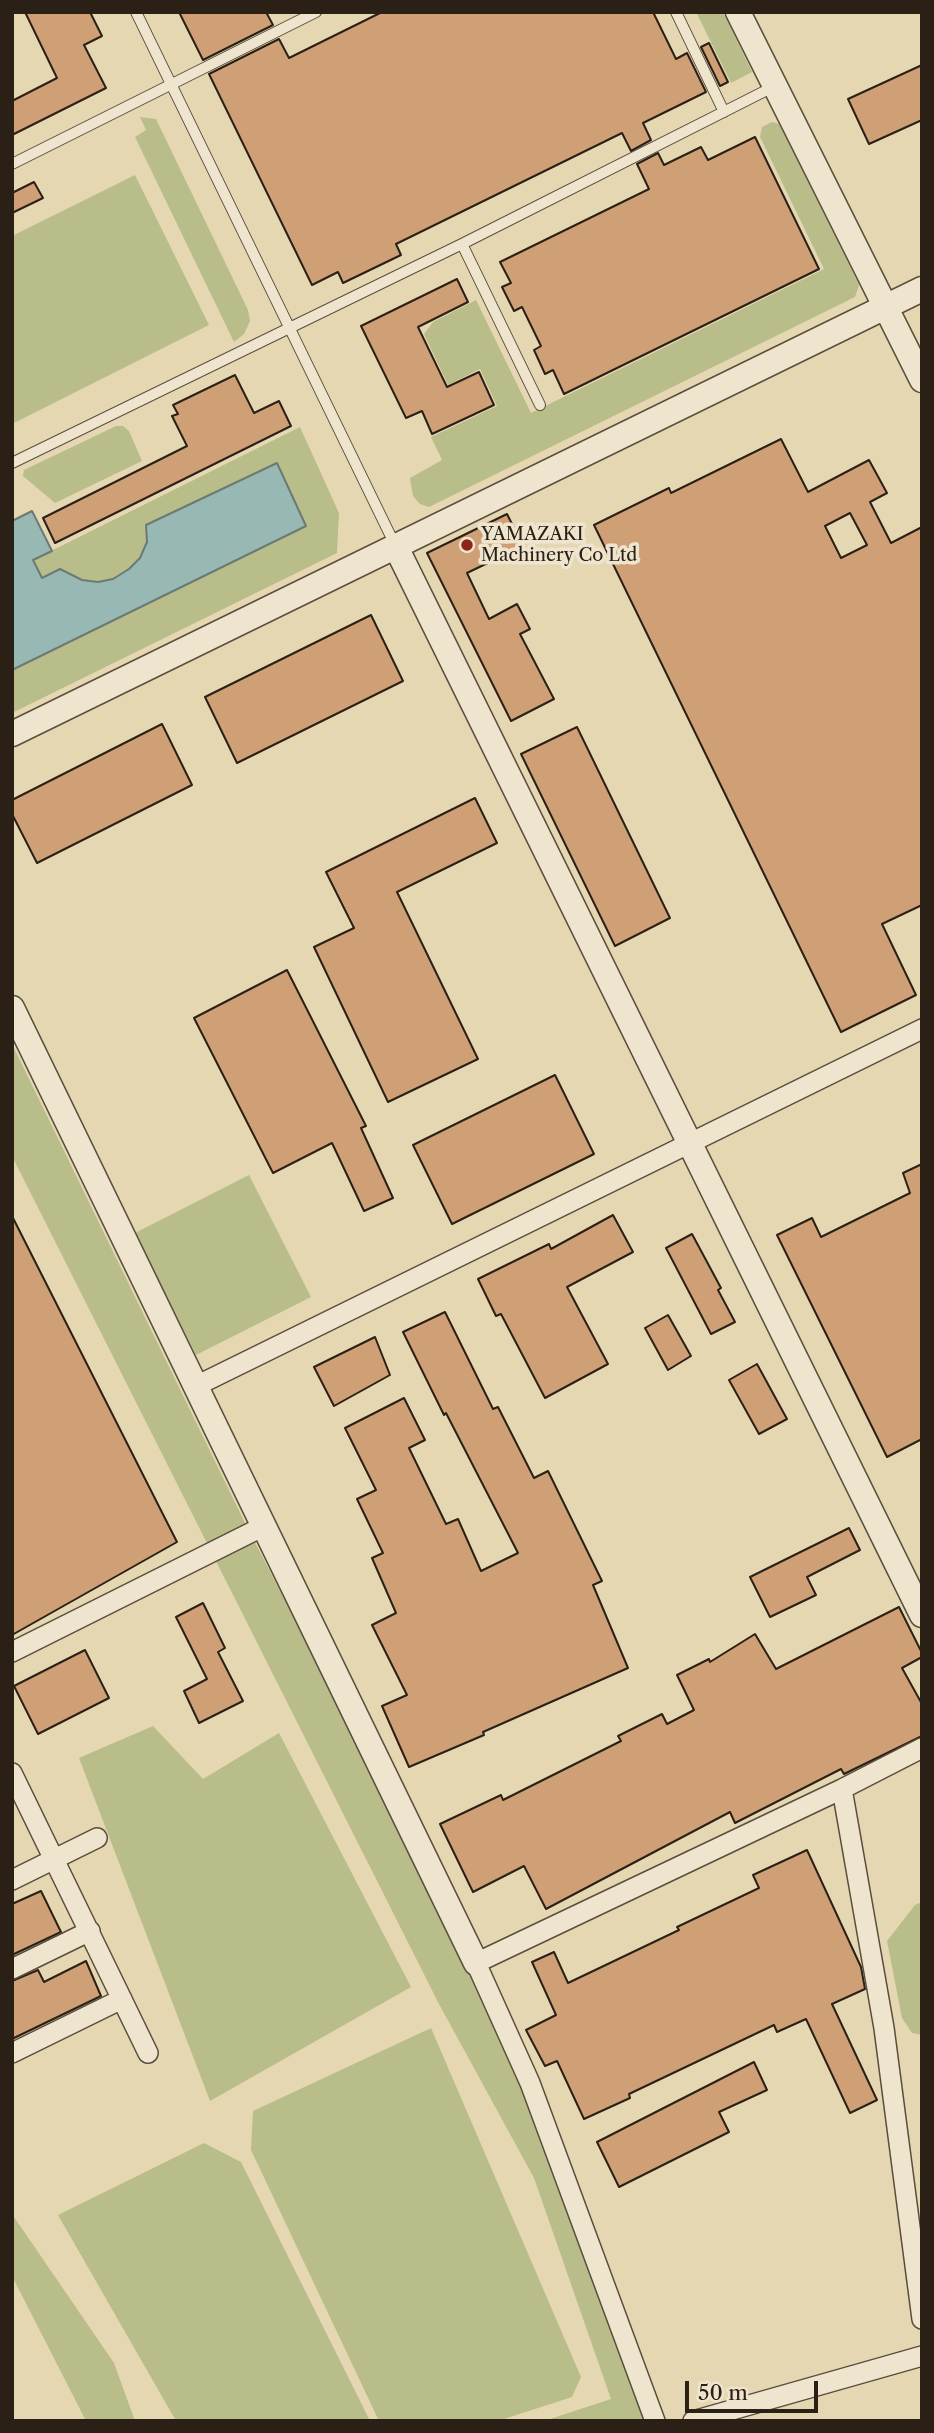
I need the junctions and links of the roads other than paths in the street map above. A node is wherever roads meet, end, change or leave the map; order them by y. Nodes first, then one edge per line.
1 (136, 12) edge
2 (316, 12) edge
3 (676, 12) edge
4 (738, 12) edge
5 (172, 84) junction
6 (774, 86) junction
7 (724, 112) junction
8 (12, 164) edge
9 (462, 244) junction
10 (922, 289) edge
11 (886, 307) junction
12 (289, 329) junction
13 (922, 380) edge
14 (540, 404) dead end
15 (12, 463) edge
16 (396, 547) junction
17 (12, 734) edge
18 (12, 1008) edge
19 (922, 1029) edge
20 (690, 1143) junction
21 (196, 1386) junction
22 (264, 1526) junction
23 (922, 1615) edge
24 (12, 1652) edge
25 (922, 1748) edge
26 (12, 1773) edge
27 (842, 1789) junction
28 (97, 1838) dead end
29 (55, 1858) junction
30 (12, 1880) edge
31 (90, 1931) junction
32 (476, 1963) junction
33 (12, 1969) edge
34 (122, 1999) junction
35 (12, 2053) edge
36 (148, 2053) dead end
37 (922, 2319) edge
38 (922, 2356) edge
39 (655, 2421) edge
40 (693, 2421) edge

1 - 5 lane
2 - 5 lane
3 - 7 lane
4 - 6 street
5 - 8 lane
5 - 12 lane
6 - 7 lane
6 - 11 street
7 - 9 lane
9 - 12 lane
9 - 14 lane
10 - 11 street
11 - 13 street
11 - 16 street
12 - 15 lane
12 - 16 lane
16 - 17 street
16 - 20 street
18 - 21 street
19 - 20 street
20 - 21 street
20 - 23 street
21 - 22 street
22 - 24 street
22 - 32 street
25 - 27 street
26 - 29 street
27 - 32 street
27 - 37 street
28 - 29 street
29 - 30 street
29 - 31 street
31 - 33 street
31 - 34 street
32 - 39 street
34 - 35 street
34 - 36 street
38 - 40 street

